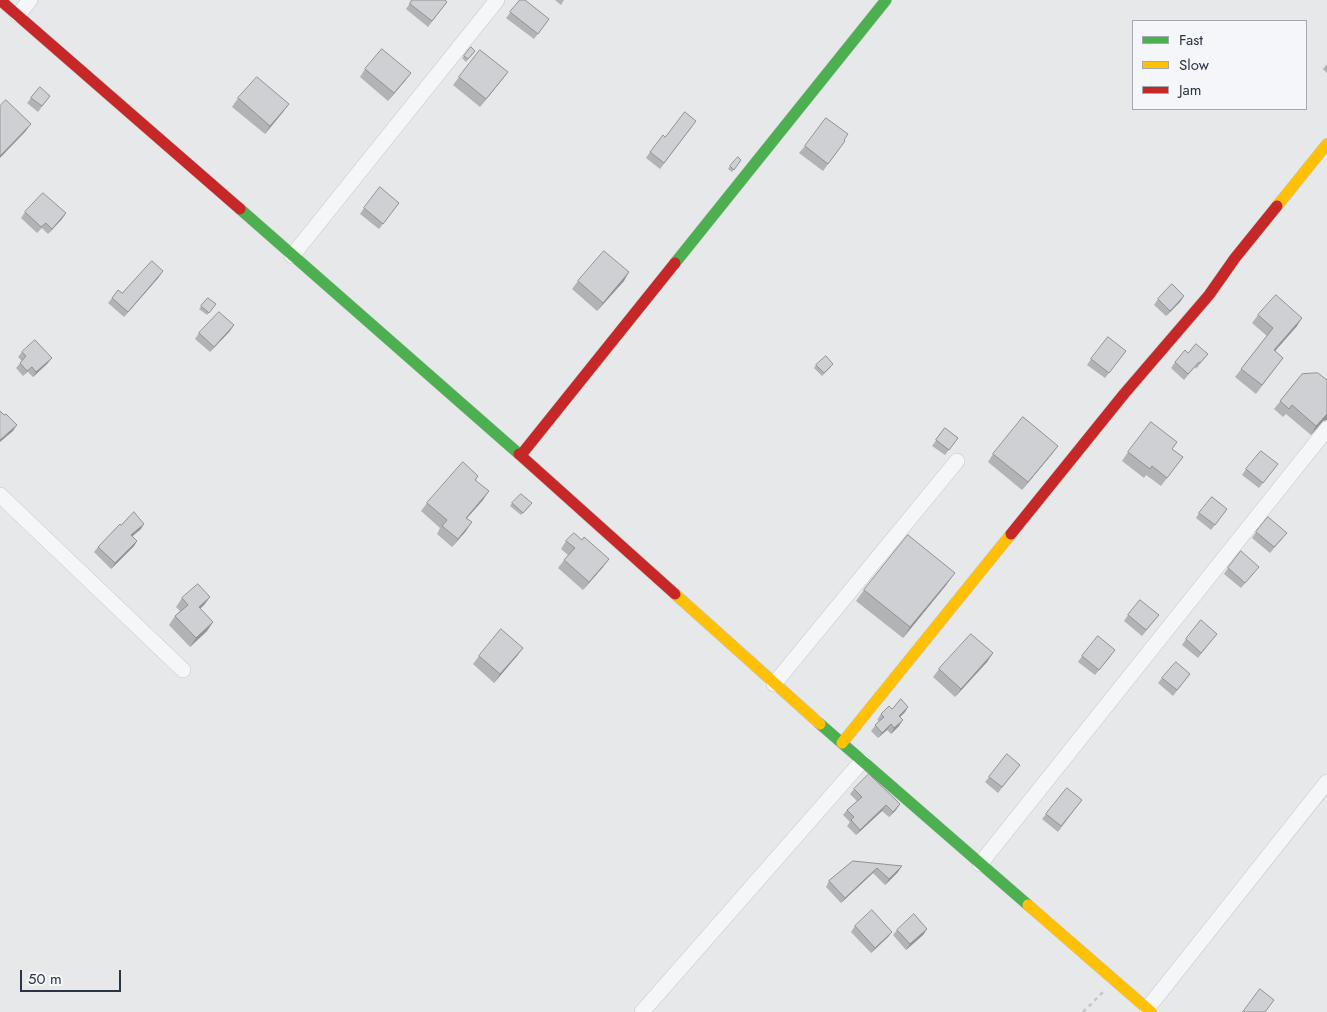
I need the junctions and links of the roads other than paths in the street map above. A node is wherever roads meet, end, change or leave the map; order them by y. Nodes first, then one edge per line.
1 (0, 0) edge
2 (30, 0) edge
3 (497, 0) edge
4 (886, 0) edge
5 (18, 15) junction
6 (1327, 144) edge
7 (292, 256) junction
8 (1327, 429) edge
9 (521, 455) junction
10 (957, 461) dead end
11 (0, 495) edge
12 (183, 670) dead end
13 (774, 684) junction
14 (842, 743) junction
15 (862, 761) junction
16 (1327, 782) edge
17 (980, 864) junction
18 (1149, 1010) edge
19 (642, 1012) edge

1 - 5 street
2 - 5 street
3 - 7 street
4 - 9 street
5 - 7 street
6 - 14 street
7 - 9 street
8 - 17 street
9 - 13 street
10 - 13 street
11 - 12 street
13 - 14 street
14 - 15 street
15 - 17 street
15 - 19 street
16 - 18 street
17 - 18 street

